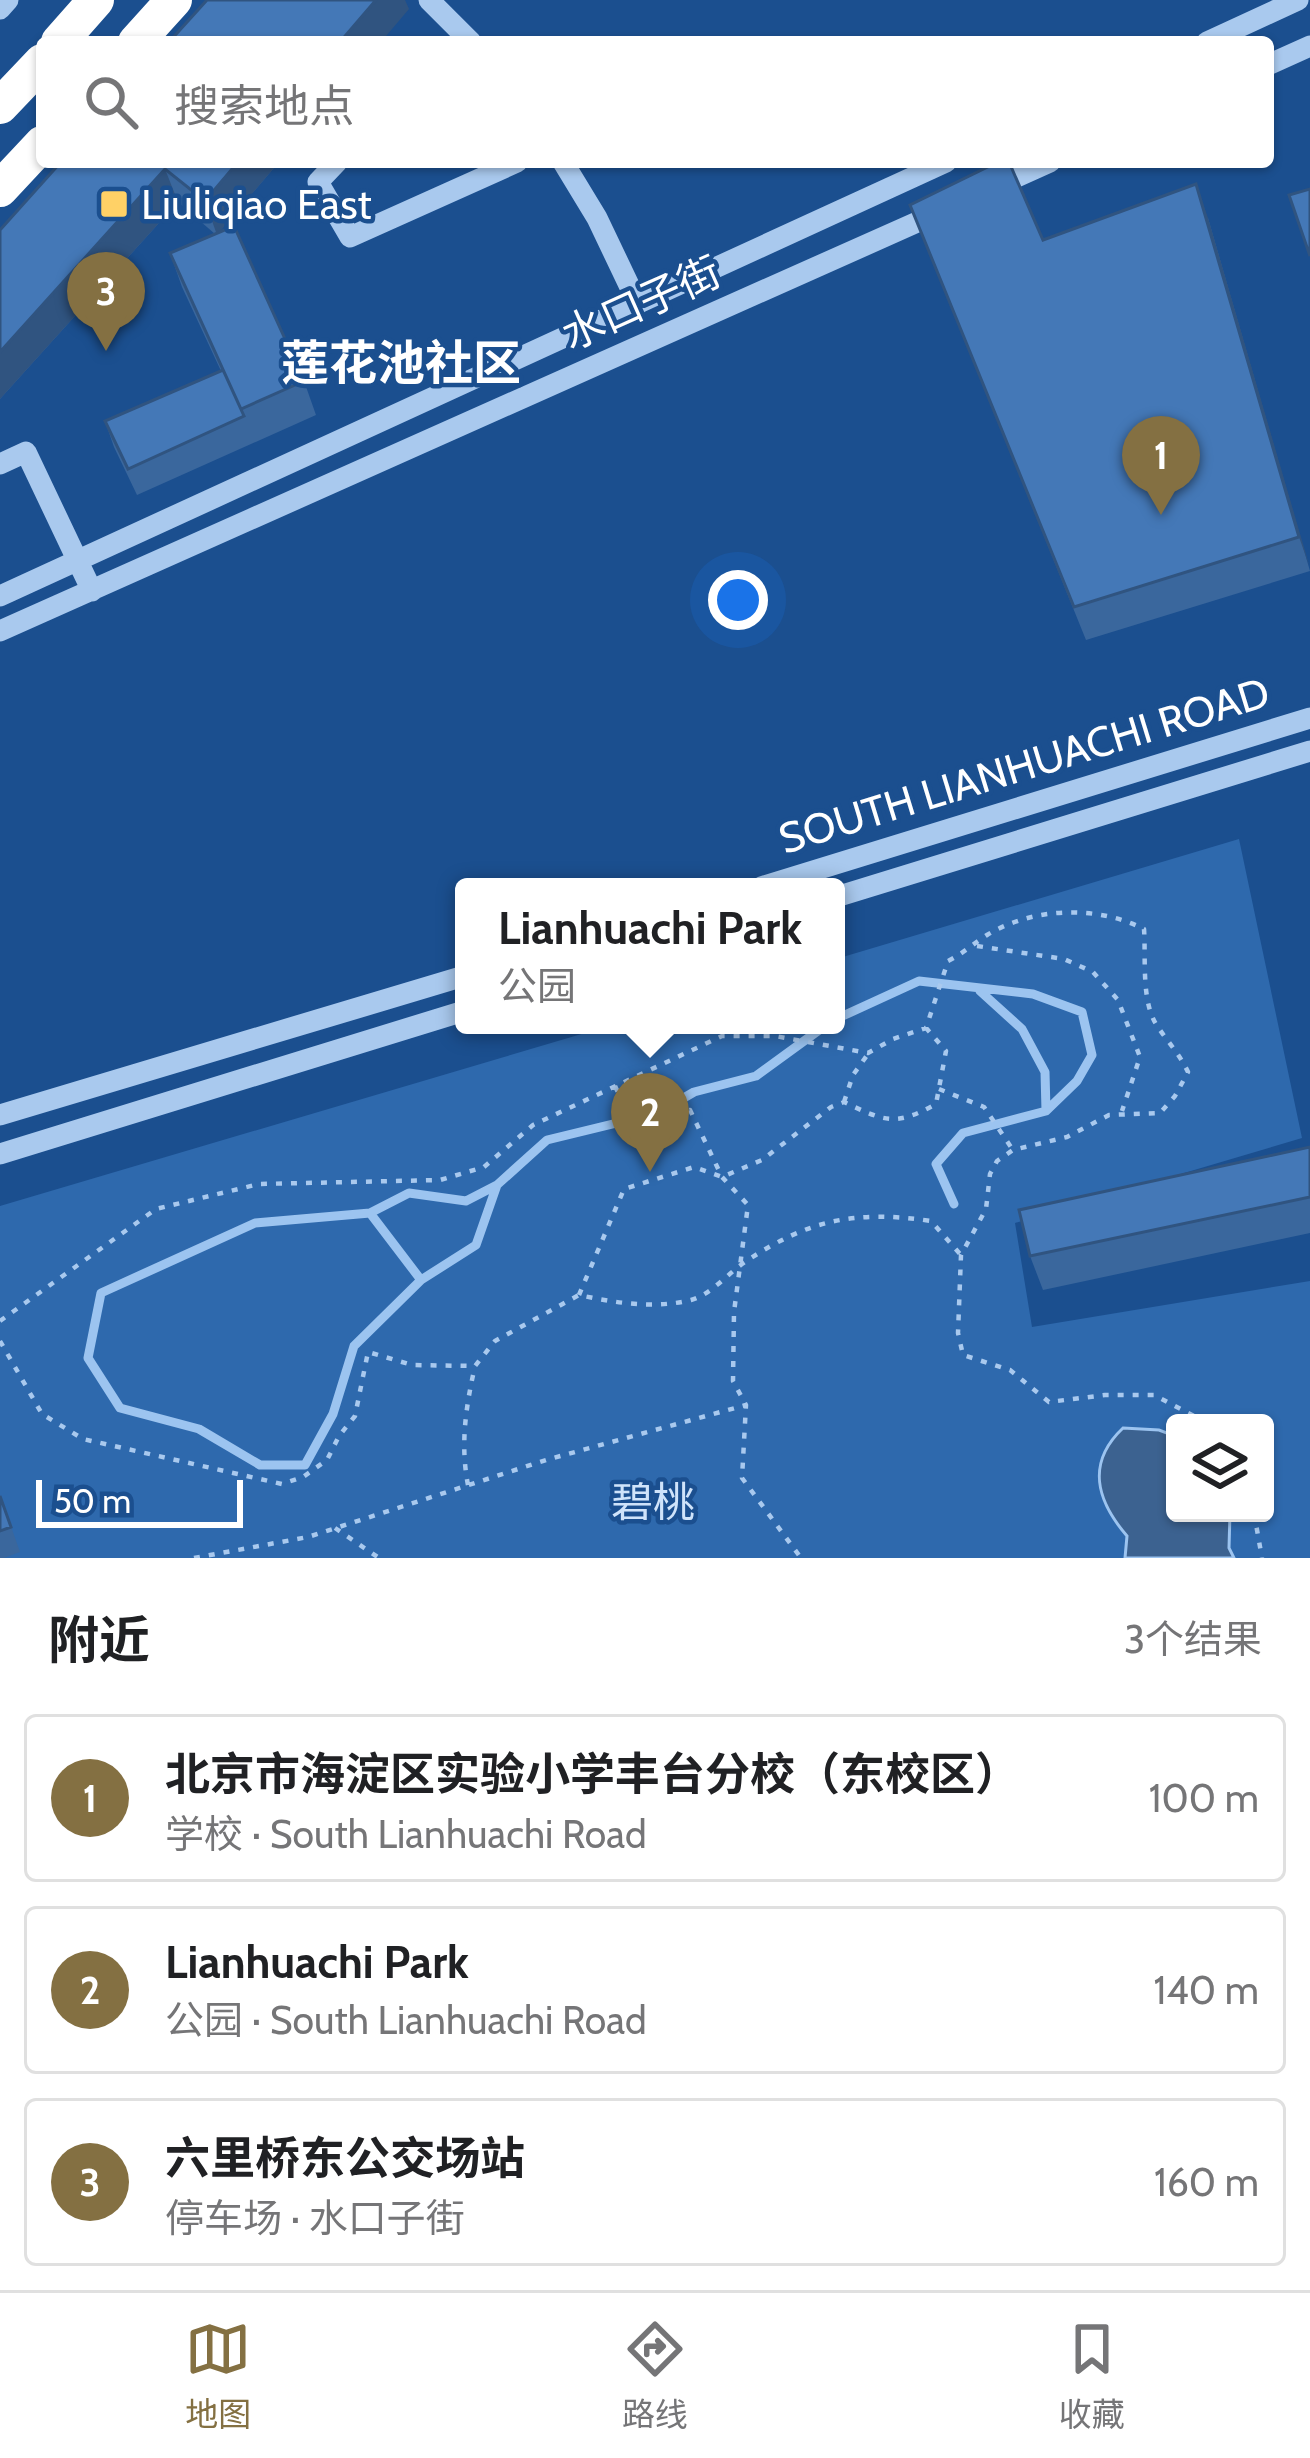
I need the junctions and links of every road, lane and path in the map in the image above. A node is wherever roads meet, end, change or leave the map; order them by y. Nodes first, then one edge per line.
1 (8, 0) edge
2 (96, 0) edge
3 (174, 0) edge
4 (429, 0) edge
5 (1298, 0) edge
6 (0, 9) edge
7 (64, 36) edge
8 (141, 36) edge
9 (457, 36) edge
10 (1220, 36) edge
11 (1310, 46) edge
12 (1274, 61) edge
13 (36, 68) edge
14 (0, 106) edge
15 (36, 149) edge
16 (331, 168) edge
17 (504, 168) edge
18 (567, 168) edge
19 (933, 168) edge
20 (1037, 168) edge
21 (0, 188) edge
22 (638, 304) junction
23 (0, 464) edge
24 (77, 560) junction
25 (92, 591) junction
26 (0, 596) edge
27 (0, 631) edge
28 (1310, 718) edge
29 (1310, 752) edge
30 (790, 878) edge
31 (845, 894) edge
32 (976, 946) junction
33 (455, 979) edge
34 (455, 1014) edge
35 (926, 1028) junction
36 (868, 1053) junction
37 (615, 1086) junction
38 (939, 1089) junction
39 (844, 1102) junction
40 (1122, 1112) junction
41 (0, 1115) edge
42 (1013, 1150) junction
43 (0, 1154) edge
44 (722, 1177) junction
45 (961, 1255) junction
46 (742, 1264) junction
47 (579, 1295) junction
48 (0, 1321) edge
49 (0, 1341) edge
50 (475, 1366) junction
51 (746, 1405) junction
52 (1190, 1414) edge
53 (468, 1485) junction
54 (1256, 1522) edge
55 (335, 1528) junction
56 (194, 1558) edge
57 (380, 1558) edge
58 (801, 1558) edge
59 (1262, 1558) edge

1 - 6 street
2 - 7 highway
3 - 8 highway
4 - 9 street
5 - 10 street
11 - 12 street
13 - 14 highway
15 - 21 highway
16 - 17 street
18 - 22 street
19 - 22 street, 水口子街
20 - 25 street, 水口子街
22 - 24 street, 水口子街
23 - 24 street
24 - 25 street
24 - 26 street, 水口子街
25 - 27 street, 水口子街
28 - 30 street, SOUTH LIANHUACHI ROAD
29 - 31 street, SOUTH LIANHUACHI ROAD
32 - 35 path
32 - 40 path
32 - 40 path
33 - 41 street
34 - 43 street
35 - 36 path
35 - 38 path
36 - 37 path
36 - 39 path
37 - 44 path
37 - 48 path
38 - 39 path
38 - 42 path
39 - 44 path
40 - 42 path
42 - 45 path
44 - 46 path
44 - 47 path
45 - 46 path
45 - 52 path
46 - 47 path
46 - 51 path
47 - 50 path
49 - 50 path
50 - 53 path
51 - 53 path
51 - 58 path
53 - 55 path
54 - 59 path
55 - 56 path
55 - 57 path

